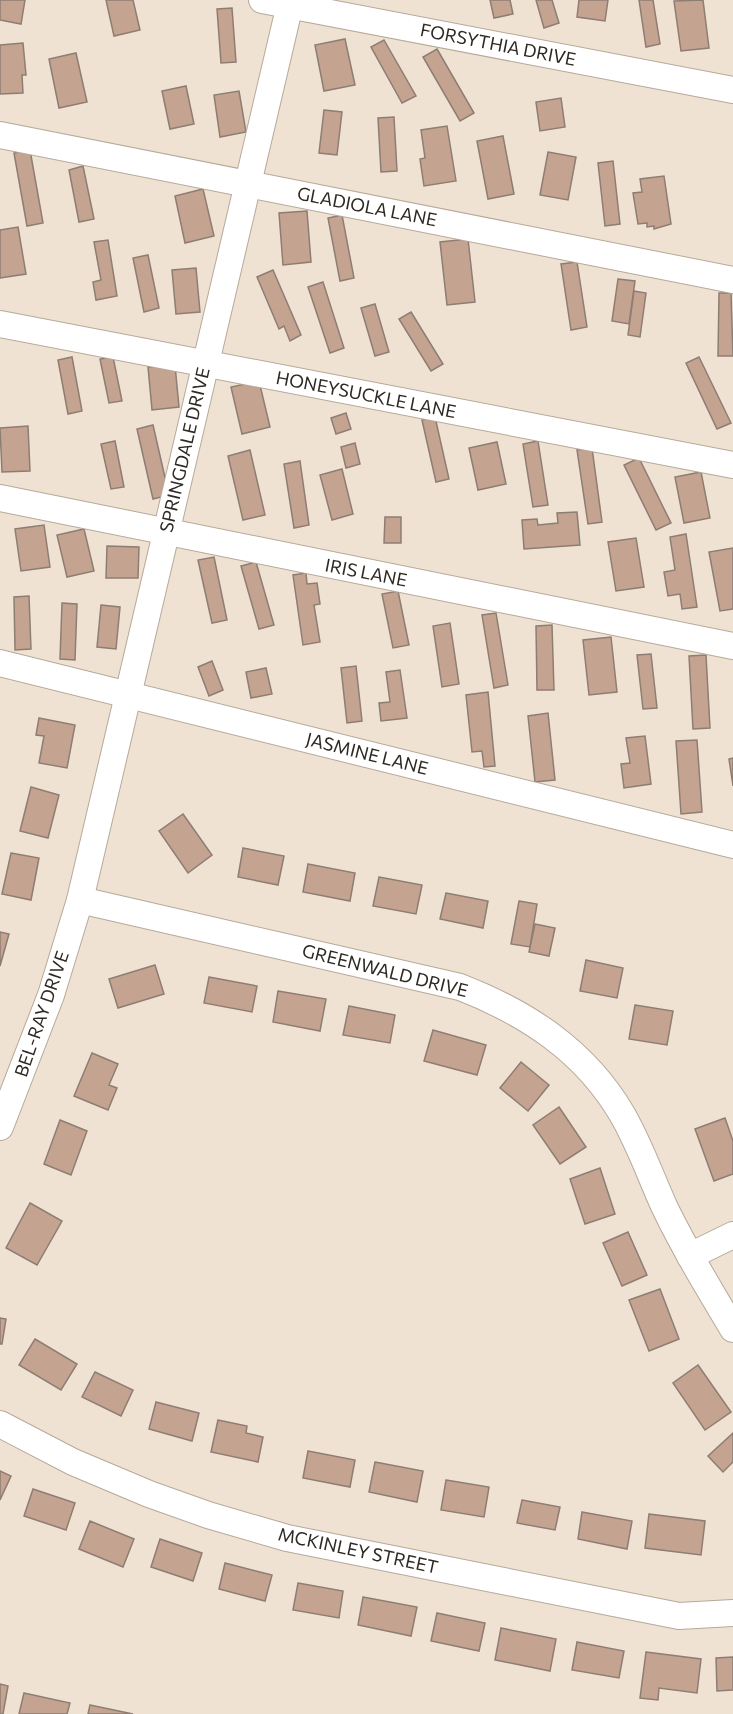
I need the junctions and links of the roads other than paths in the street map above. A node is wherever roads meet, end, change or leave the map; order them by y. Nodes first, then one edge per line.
1 (262, 0) edge
2 (290, 3) edge
3 (733, 90) edge
4 (0, 135) edge
5 (247, 184) junction
6 (733, 280) edge
7 (0, 324) edge
8 (205, 364) junction
9 (733, 465) edge
10 (0, 498) edge
11 (166, 533) junction
12 (733, 646) edge
13 (0, 663) edge
14 (130, 694) junction
15 (733, 845) edge
16 (80, 900) junction
17 (0, 1125) edge
18 (733, 1235) edge
19 (690, 1256) junction
20 (733, 1329) edge
21 (0, 1424) edge
22 (733, 1613) edge

1 - 2 street, FORSYTHIA DRIVE
2 - 3 street, FORSYTHIA DRIVE
2 - 5 street, SPRINGDALE DRIVE
4 - 5 street, GLADIOLA LANE
5 - 6 street, GLADIOLA LANE
5 - 8 street, SPRINGDALE DRIVE
7 - 8 street, HONEYSUCKLE LANE
8 - 9 street, HONEYSUCKLE LANE
8 - 11 street, SPRINGDALE DRIVE
10 - 11 street, IRIS LANE
11 - 12 street, IRIS LANE
11 - 14 street, SPRINGDALE DRIVE
13 - 14 street, JASMINE LANE
14 - 15 street, JASMINE LANE
14 - 16 street, SPRINGDALE DRIVE
16 - 17 street, BEL-RAY DRIVE
16 - 19 street, GREENWALD DRIVE
18 - 19 street
19 - 20 street, GREENWALD DRIVE
21 - 22 street, MCKINLEY STREET

